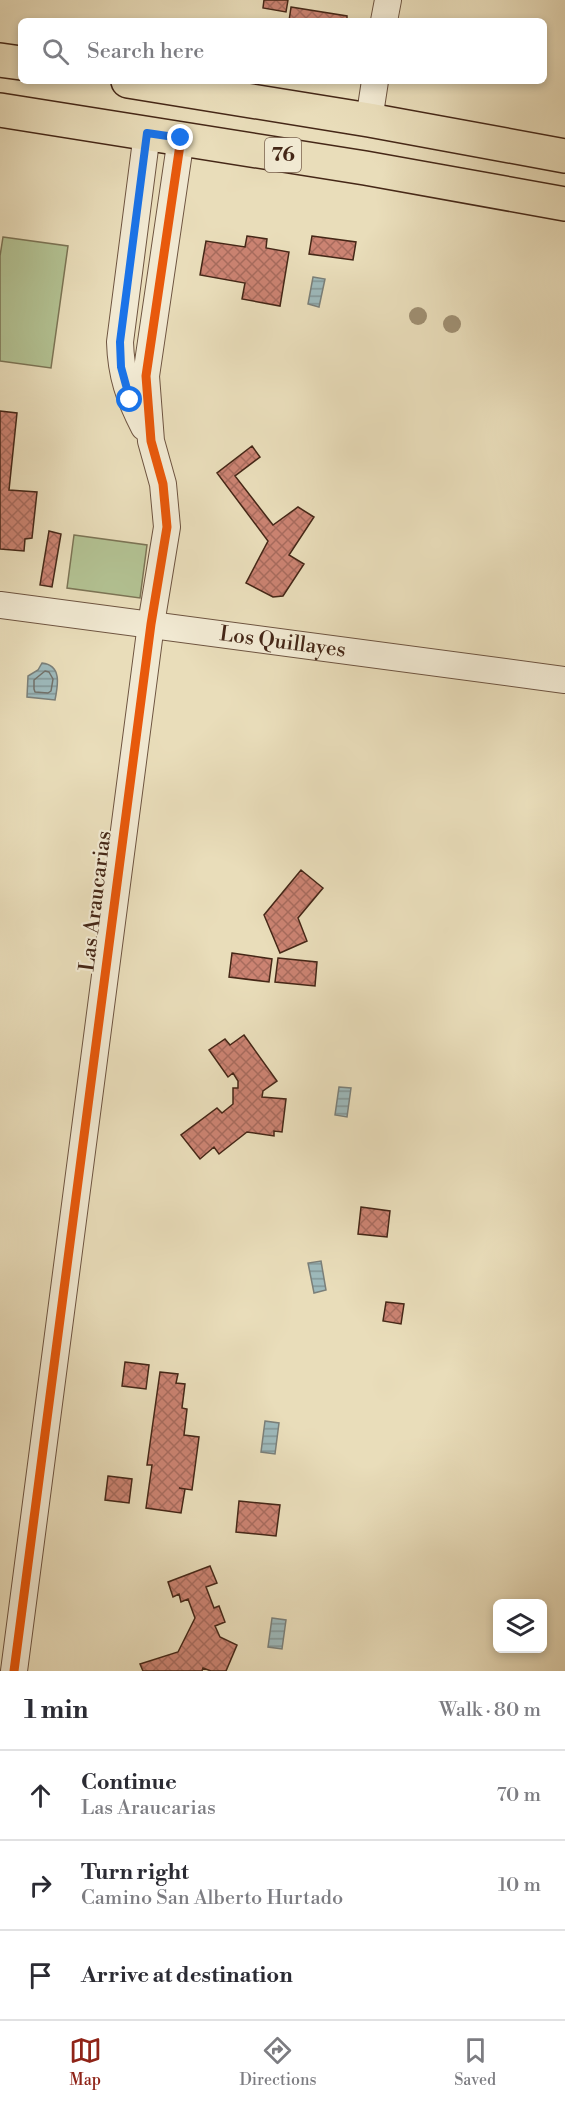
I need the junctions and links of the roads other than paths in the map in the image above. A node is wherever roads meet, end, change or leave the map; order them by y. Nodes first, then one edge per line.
1 (388, 0) edge
2 (385, 18) edge
3 (0, 60) edge
4 (18, 63) edge
5 (147, 84) edge
6 (375, 84) edge
7 (0, 110) edge
8 (369, 120) junction
9 (147, 133) junction
10 (181, 138) junction
11 (565, 156) edge
12 (565, 204) edge
13 (151, 441) junction
14 (0, 605) edge
15 (151, 624) junction
16 (565, 680) edge
17 (14, 1671) edge

1 - 2 street
3 - 4 main road
5 - 8 main road, 76
6 - 8 street
7 - 9 main road, 76
8 - 11 main road, 76
9 - 10 main road, 76
9 - 13 street, Las Araucarias
10 - 12 main road, 76
10 - 13 street, Las Araucarias
13 - 15 street, Las Araucarias
14 - 15 street, Los Quillayes
15 - 16 street, Los Quillayes
15 - 17 street, Las Araucarias

